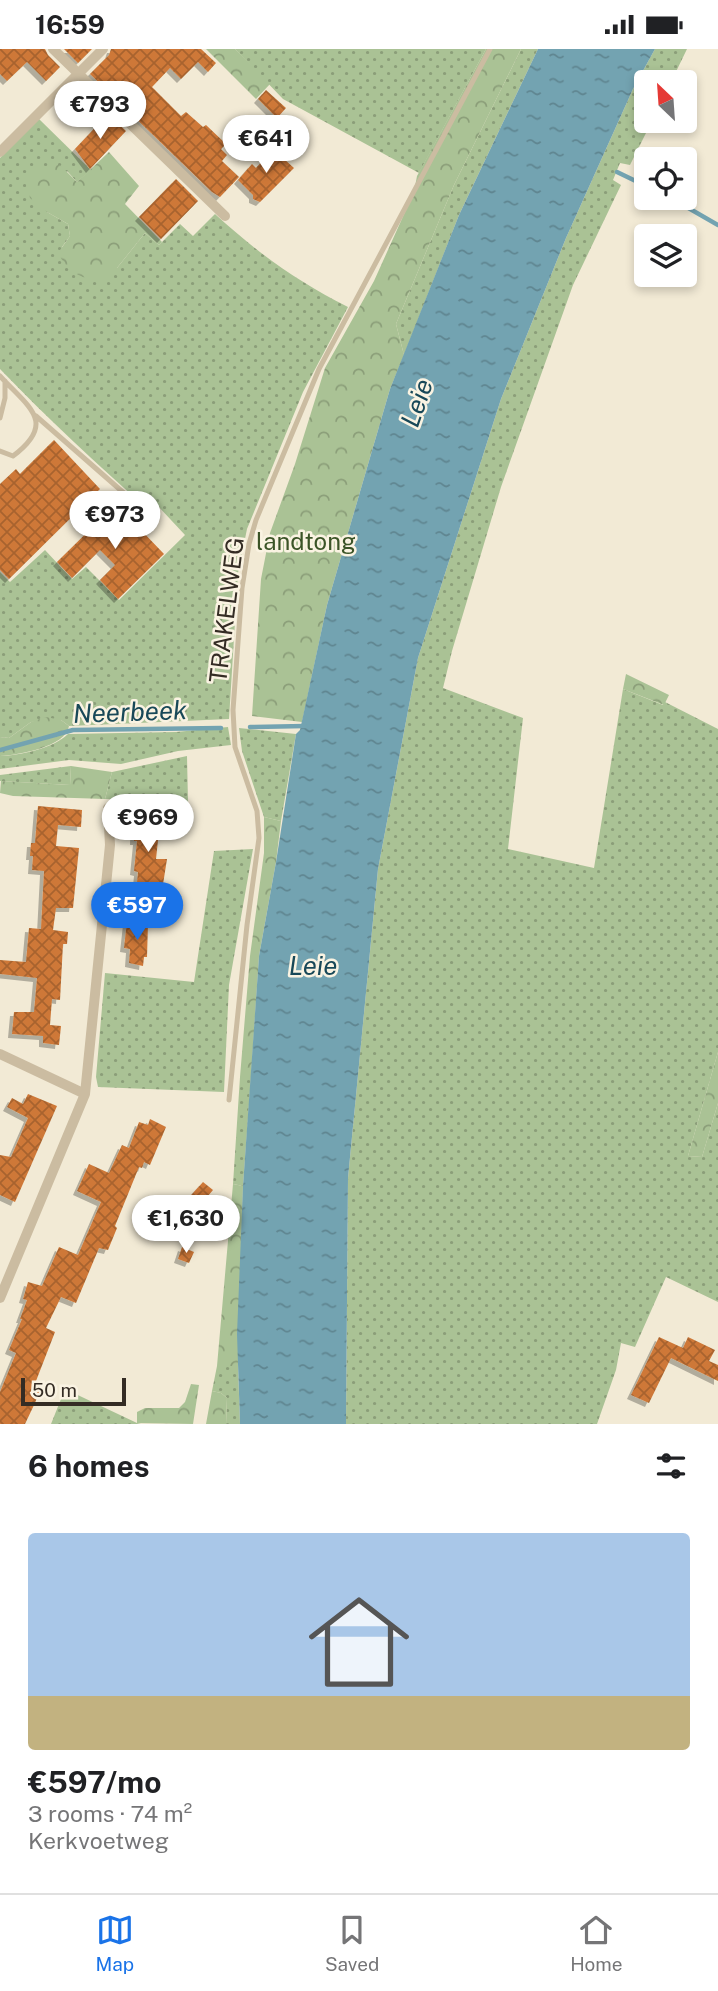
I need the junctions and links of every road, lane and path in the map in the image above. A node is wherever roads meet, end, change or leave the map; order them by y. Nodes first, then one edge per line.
1 (53, 49) edge
2 (103, 49) edge
3 (490, 49) edge
4 (79, 73) junction
5 (0, 152) edge
6 (225, 216) dead end
7 (2, 379) edge
8 (36, 416) junction
9 (0, 418) edge
10 (0, 451) edge
11 (143, 526) dead end
12 (108, 808) dead end
13 (0, 1054) edge
14 (85, 1094) junction
15 (229, 1100) dead end
16 (0, 1298) edge

1 - 4 street
2 - 4 street
3 - 15 lane, TRAKELWEG
4 - 5 street
4 - 6 street
7 - 8 lane
7 - 9 lane
8 - 10 lane
8 - 11 lane
12 - 14 street
13 - 14 street
14 - 16 street

